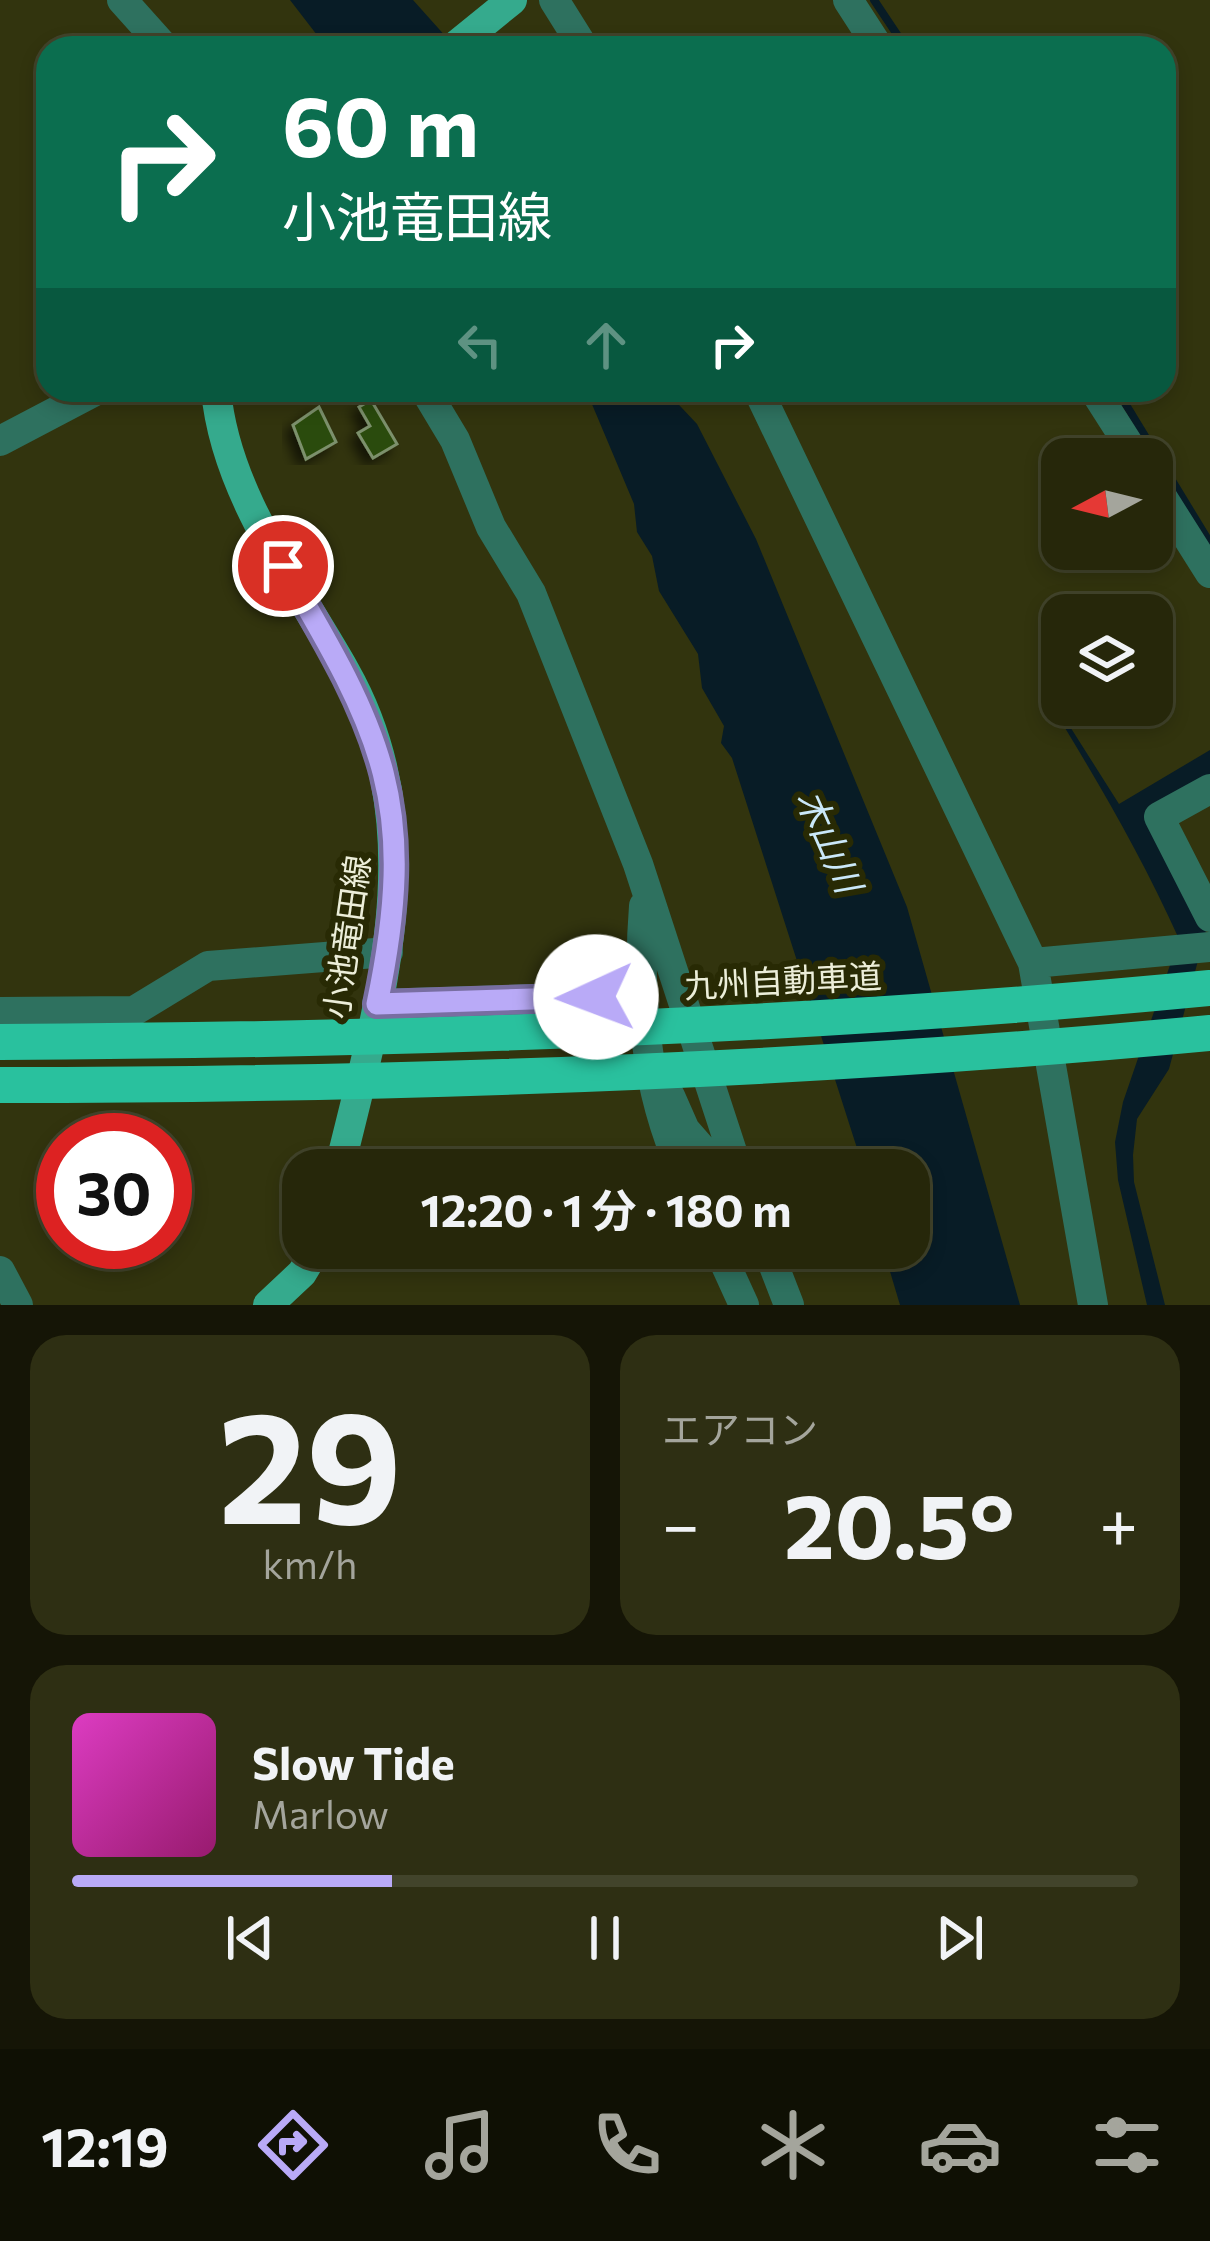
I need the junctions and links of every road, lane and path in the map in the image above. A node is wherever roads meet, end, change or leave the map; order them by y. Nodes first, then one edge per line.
1 (122, 0) edge
2 (512, 0) edge
3 (554, 0) edge
4 (848, 0) edge
5 (154, 36) edge
6 (468, 36) edge
7 (576, 36) edge
8 (871, 36) edge
9 (74, 402) edge
10 (219, 402) edge
11 (432, 402) edge
12 (764, 402) edge
13 (1102, 402) edge
14 (1125, 438) edge
15 (0, 441) edge
16 (1173, 515) edge
17 (1210, 573) edge
18 (1210, 789) edge
19 (645, 887) junction
20 (1210, 917) edge
21 (1210, 947) edge
22 (388, 952) junction
23 (1033, 963) junction
24 (1210, 988) edge
25 (640, 996) junction
26 (377, 1004) junction
27 (0, 1012) edge
28 (1210, 1033) edge
29 (0, 1042) edge
30 (651, 1053) junction
31 (0, 1085) edge
32 (344, 1149) edge
33 (672, 1149) edge
34 (702, 1149) edge
35 (731, 1149) edge
36 (305, 1269) edge
37 (728, 1269) edge
38 (775, 1269) edge
39 (0, 1271) edge
40 (18, 1305) edge
41 (268, 1305) edge
42 (744, 1305) edge
43 (789, 1305) edge
44 (1093, 1305) edge

1 - 5 street
2 - 6 main road
3 - 7 street
4 - 8 street
9 - 15 street
10 - 22 main road, 小池竜田線
11 - 19 street
12 - 23 street
13 - 14 street
16 - 17 street
18 - 20 street
19 - 25 street
19 - 35 street
21 - 23 street
22 - 26 main road, 小池竜田線
22 - 27 street
23 - 44 street
24 - 29 highway, 九州自動車道, bridge
25 - 26 street
25 - 30 street
26 - 32 main road, 小池竜田線
28 - 31 highway, bridge
30 - 33 street
30 - 34 street
36 - 41 main road
37 - 42 street
38 - 43 street
39 - 40 street

